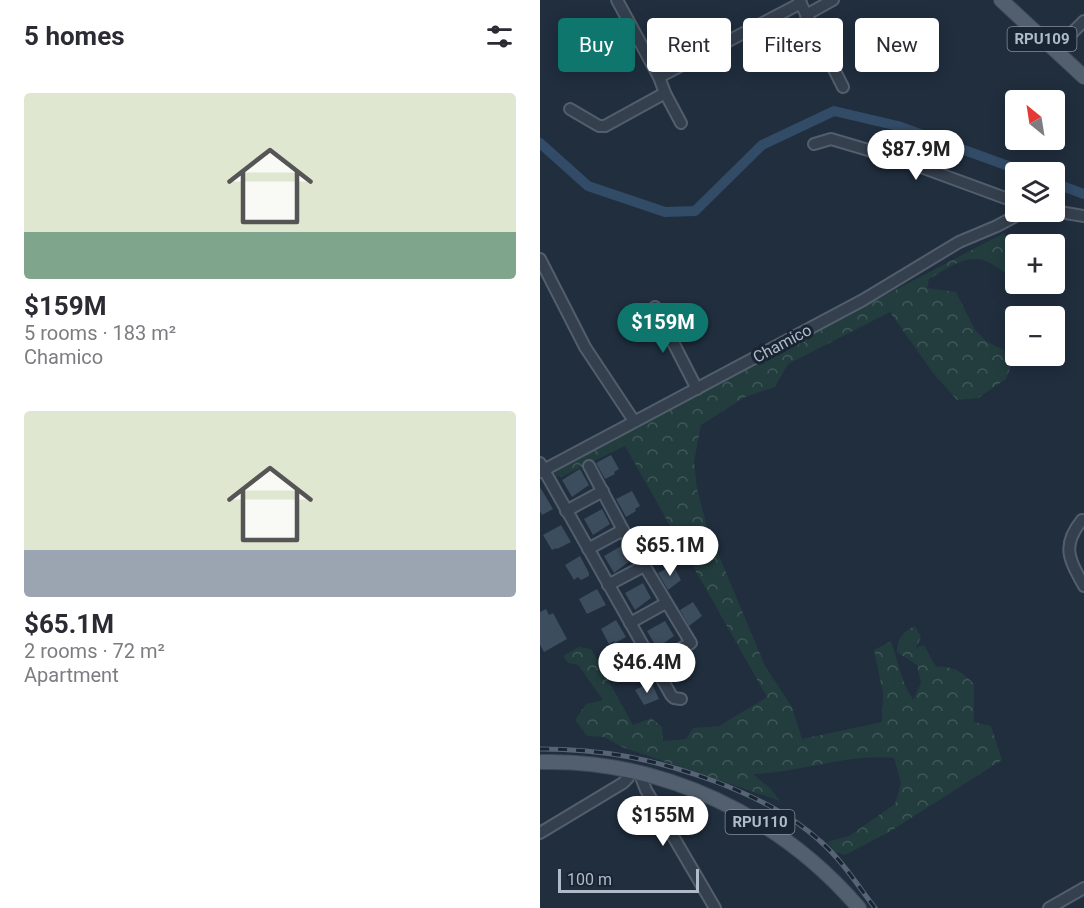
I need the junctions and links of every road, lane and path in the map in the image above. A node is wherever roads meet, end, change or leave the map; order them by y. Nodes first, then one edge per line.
1 (618, 0) edge
2 (834, 0) edge
3 (800, 2) edge
4 (1008, 3) edge
5 (806, 15) junction
6 (1084, 21) edge
7 (1055, 50) junction
8 (659, 77) junction
9 (1084, 77) edge
10 (843, 87) dead end
11 (665, 93) junction
12 (570, 109) dead end
13 (681, 123) dead end
14 (814, 144) dead end
15 (1005, 198) edge
16 (1065, 213) edge
17 (1084, 216) edge
18 (1005, 222) edge
19 (540, 260) edge
20 (655, 307) dead end
21 (697, 389) junction
22 (634, 421) junction
23 (589, 466) dead end
24 (542, 468) edge
25 (603, 491) junction
26 (566, 511) junction
27 (1082, 520) dead end
28 (623, 530) junction
29 (588, 549) junction
30 (644, 566) junction
31 (608, 585) junction
32 (1084, 586) edge
33 (666, 603) junction
34 (630, 623) junction
35 (653, 664) junction
36 (681, 699) dead end
37 (540, 762) edge
38 (634, 771) junction
39 (540, 834) edge
40 (1084, 888) edge
41 (715, 908) edge
42 (859, 908) edge
43 (1049, 908) edge

1 - 8 street
2 - 5 street
3 - 5 street
3 - 8 street
4 - 7 main road, RPU109
5 - 10 street
6 - 7 street
7 - 9 main road, RPU109
8 - 11 street
11 - 12 street
11 - 13 street
14 - 15 street
16 - 17 street
18 - 21 street, Chamico
19 - 22 street
20 - 21 street
21 - 22 street, Chamico
22 - 24 street, Chamico
23 - 25 street
24 - 26 street
25 - 26 street
25 - 28 street
26 - 29 street
27 - 32 street
28 - 29 street
28 - 30 street
29 - 31 street
30 - 31 street
30 - 33 street
31 - 34 street
33 - 34 street
33 - 35 street
34 - 35 street
35 - 36 street
37 - 38 main road, RPU110
38 - 39 street
38 - 41 street
38 - 42 main road, RPU110
40 - 43 street

